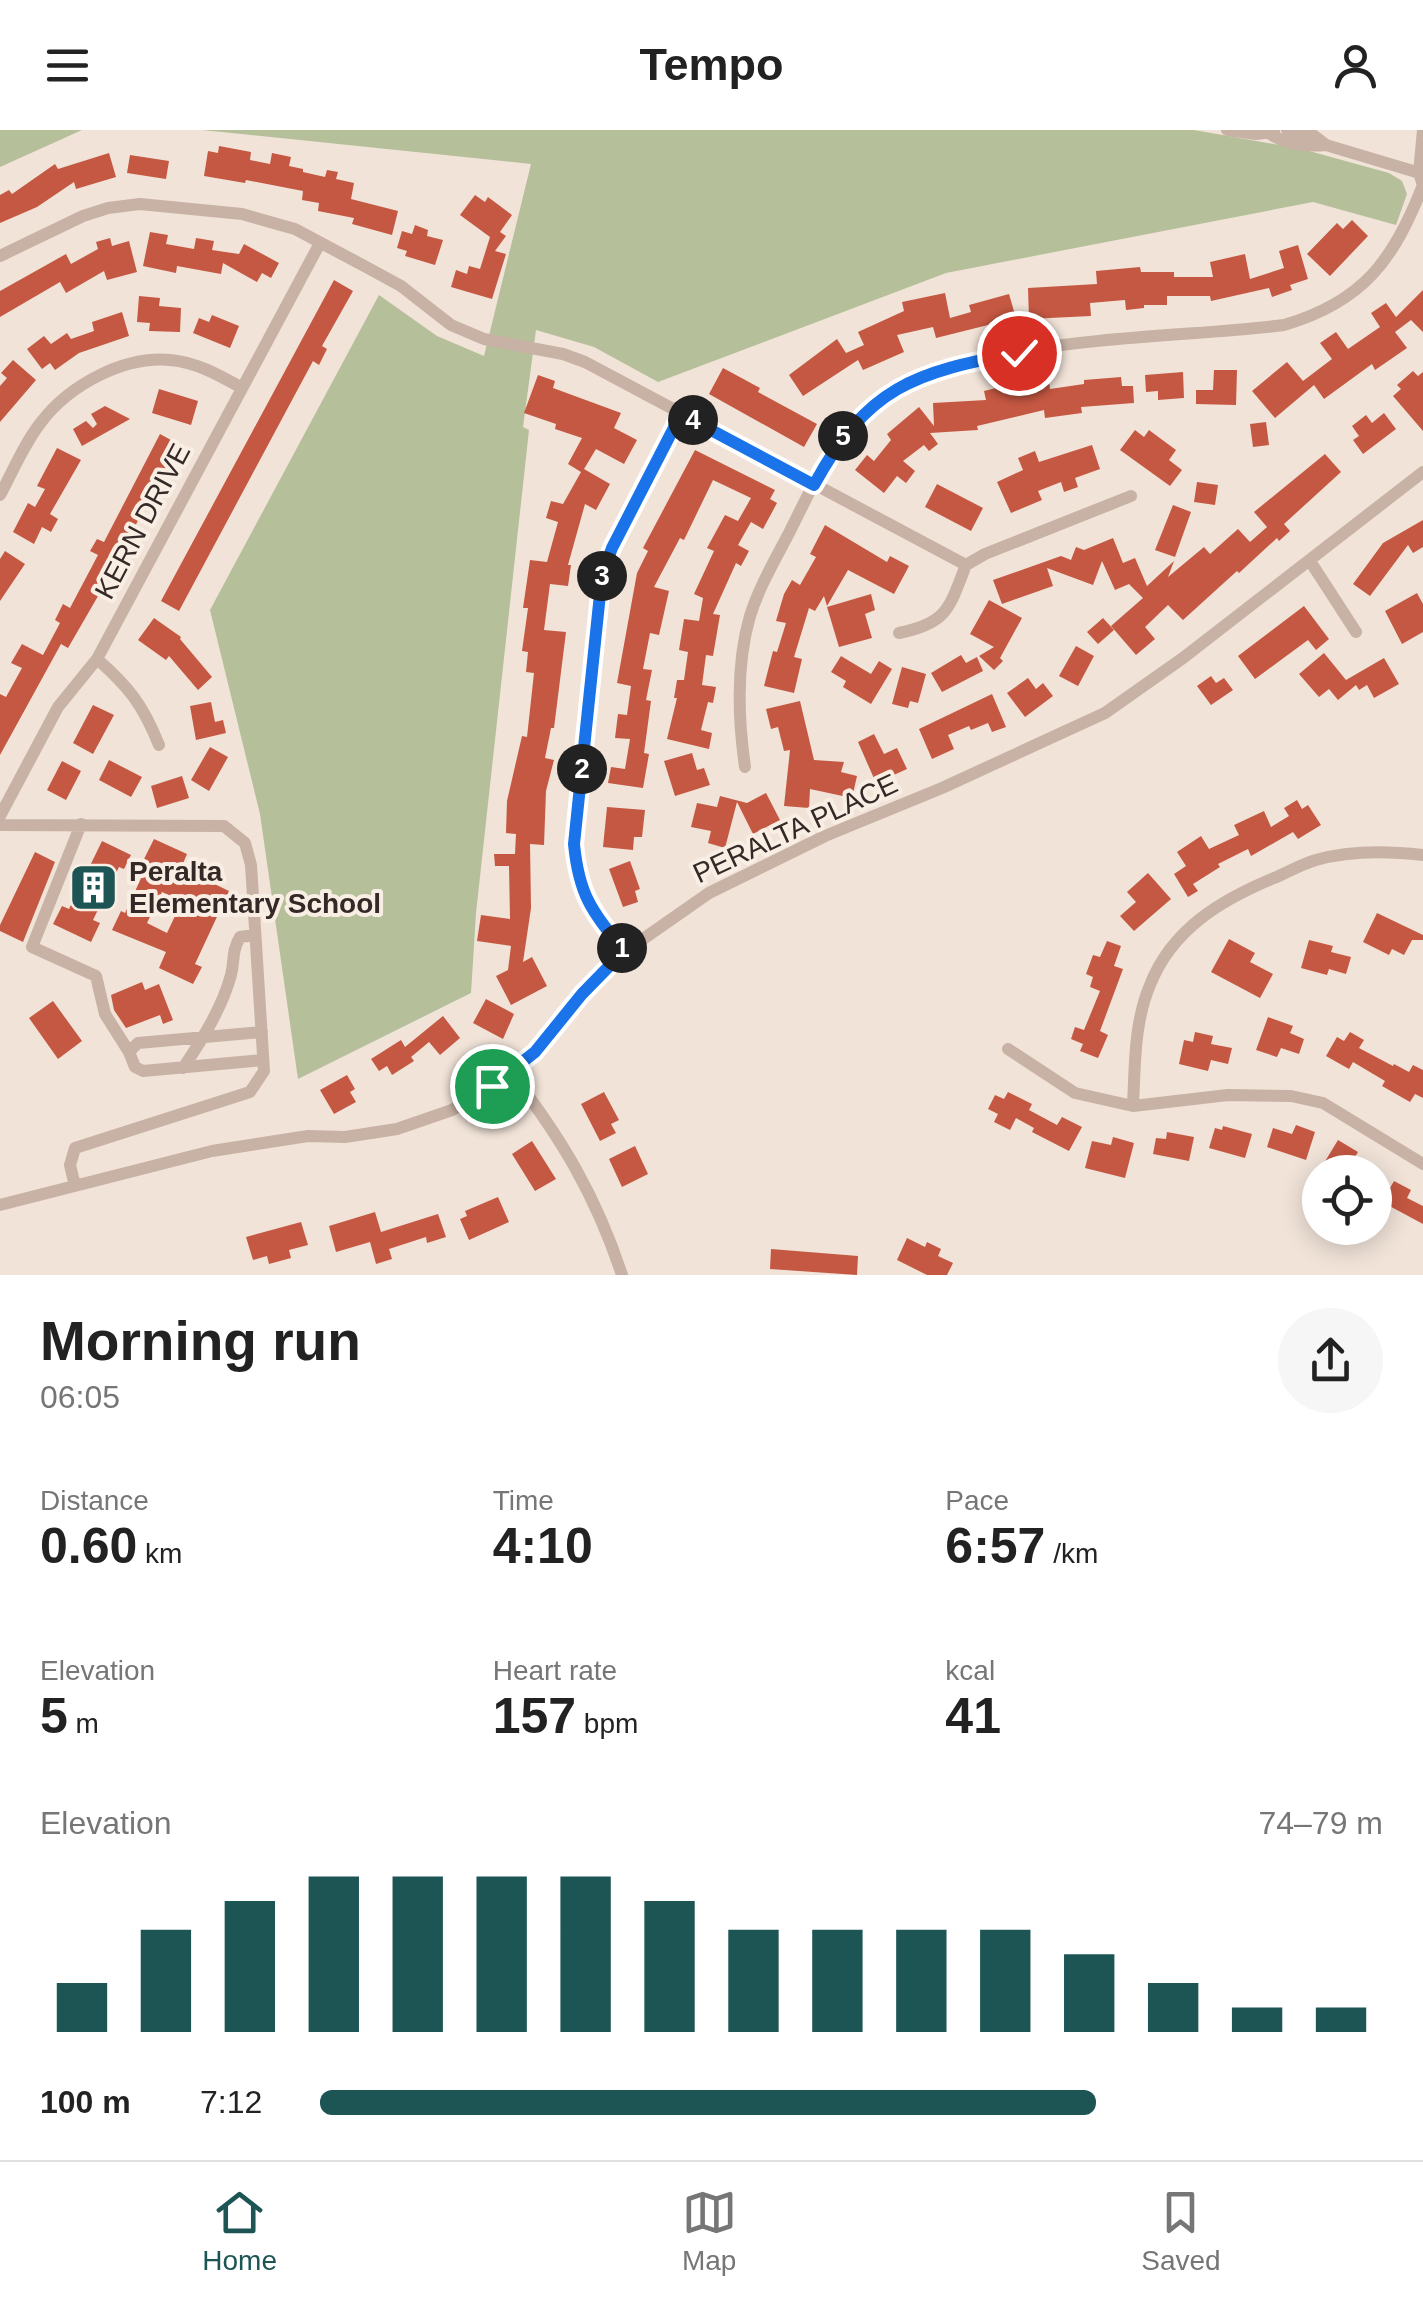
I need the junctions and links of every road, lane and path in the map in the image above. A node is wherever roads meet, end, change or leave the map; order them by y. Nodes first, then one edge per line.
1 (1227, 130) edge
2 (1423, 130) edge
3 (1279, 131) edge
4 (1421, 174) edge
5 (320, 243) junction
6 (0, 256) edge
7 (242, 388) junction
8 (681, 414) junction
9 (1423, 472) edge
10 (814, 485) junction
11 (0, 495) edge
12 (1131, 496) dead end
13 (1310, 562) junction
14 (966, 565) junction
15 (900, 632) dead end
16 (1356, 632) dead end
17 (97, 659) junction
18 (159, 745) dead end
19 (745, 767) dead end
20 (0, 816) edge
21 (81, 824) junction
22 (0, 825) edge
23 (1423, 855) edge
24 (255, 936) junction
25 (624, 951) junction
26 (262, 1032) junction
27 (204, 1038) junction
28 (1008, 1049) dead end
29 (129, 1052) junction
30 (263, 1060) junction
31 (183, 1068) junction
32 (510, 1072) junction
33 (1133, 1106) junction
34 (1423, 1164) edge
35 (75, 1186) junction
36 (0, 1205) edge
37 (622, 1275) edge

1 - 3 street
2 - 4 street
3 - 4 street
4 - 10 street
5 - 6 street
5 - 7 street, KERN DRIVE
5 - 8 street
7 - 11 street
7 - 17 street, KERN DRIVE
8 - 10 street
8 - 25 street
9 - 13 street, PERALTA PLACE
10 - 14 street
10 - 19 street
12 - 14 street
13 - 16 street
13 - 25 street, PERALTA PLACE
14 - 15 street
17 - 18 street
17 - 20 street, KERN DRIVE
21 - 22 street
21 - 24 street
21 - 29 street
23 - 33 street
24 - 26 street
24 - 27 street
25 - 32 street, PERALTA PLACE
26 - 27 street
26 - 30 street
27 - 29 street
27 - 31 street
28 - 33 street
29 - 31 street
30 - 31 street
30 - 35 street
32 - 35 street, PERALTA PLACE
32 - 37 street
33 - 34 street
35 - 36 street, PERALTA PLACE

